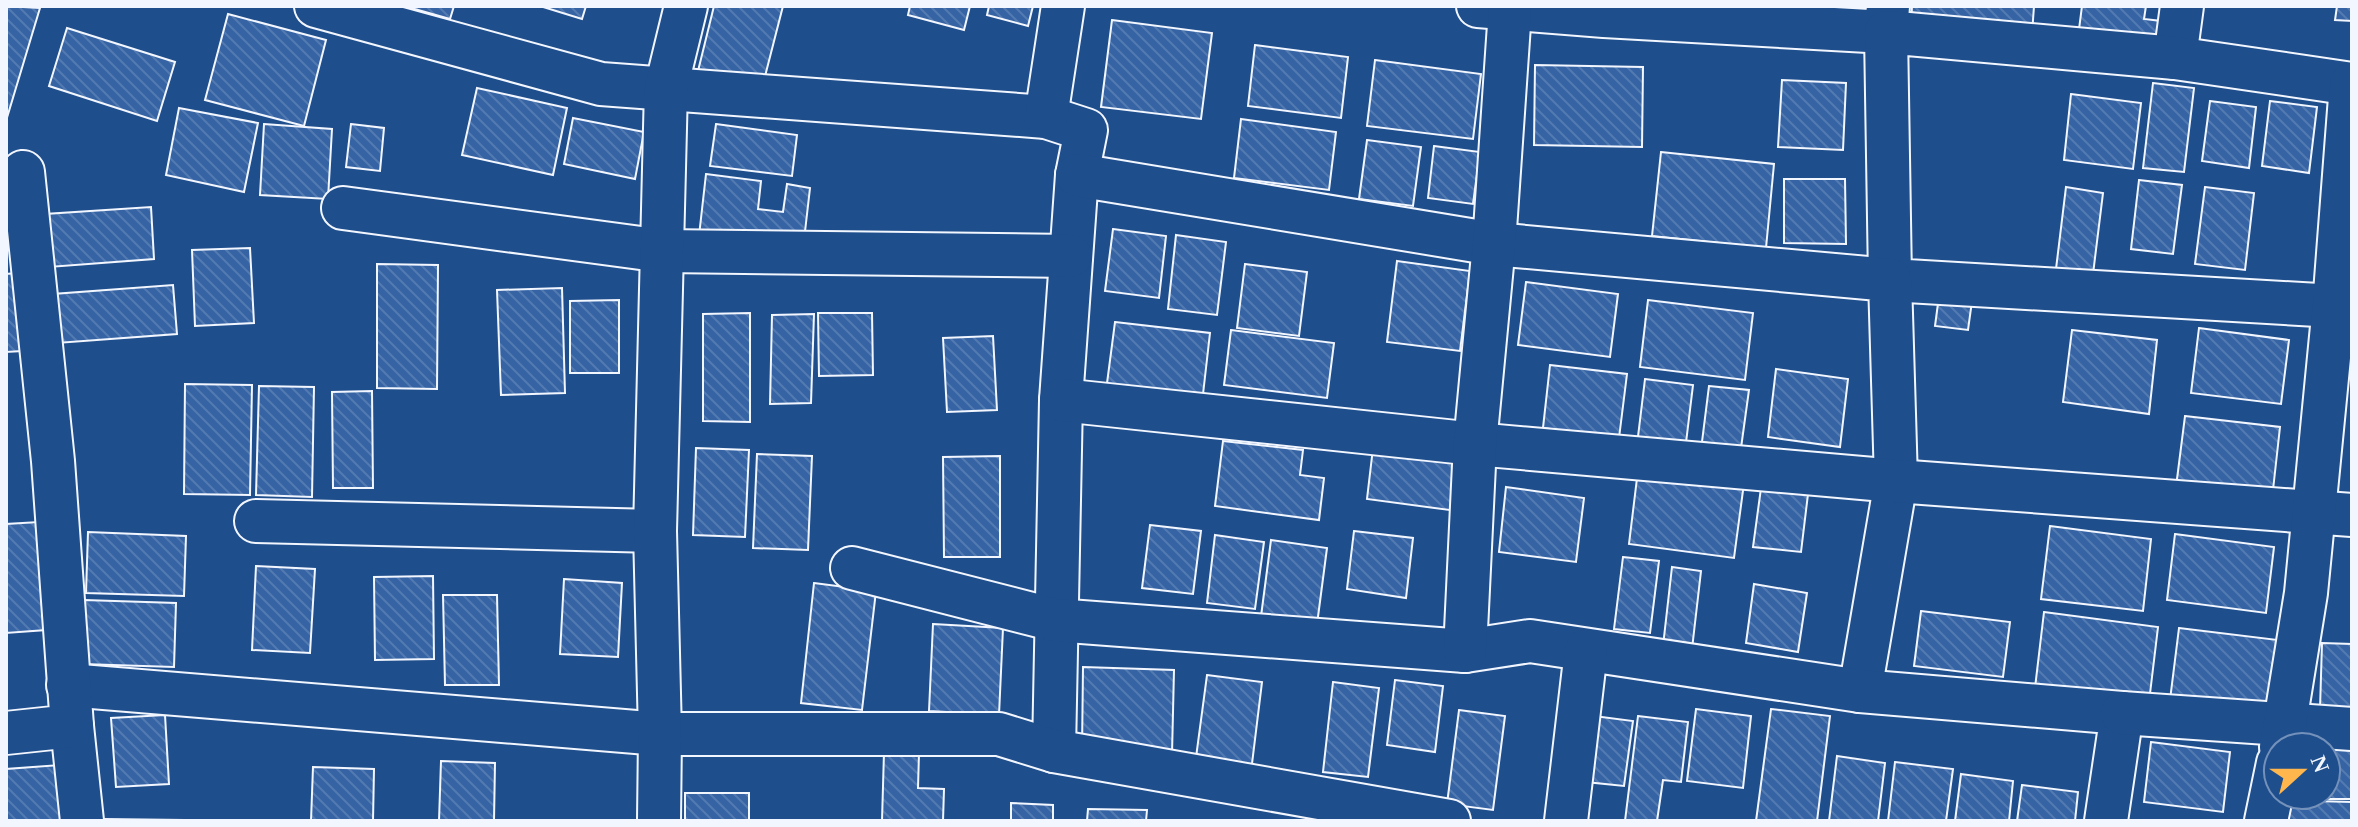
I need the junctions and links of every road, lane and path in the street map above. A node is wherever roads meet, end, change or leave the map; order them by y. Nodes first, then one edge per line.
1 (316, 6) edge
2 (686, 6) edge
3 (1063, 6) edge
4 (2182, 6) edge
5 (1494, 8) edge
6 (1605, 11) edge
7 (1887, 19) edge
8 (2175, 58) junction
9 (2351, 84) edge
10 (666, 88) junction
11 (1046, 117) junction
12 (23, 172) dead end
13 (1077, 175) junction
14 (343, 208) dead end
15 (1494, 244) junction
16 (663, 251) junction
17 (1071, 256) junction
18 (1890, 280) junction
19 (2343, 307) edge
20 (1061, 400) junction
21 (1475, 444) junction
22 (1896, 481) junction
23 (2332, 514) edge
24 (256, 521) dead end
25 (655, 531) junction
26 (852, 568) dead end
27 (1055, 620) junction
28 (1465, 651) junction
29 (1586, 651) junction
30 (68, 685) junction
31 (1860, 691) junction
32 (2122, 713) junction
33 (72, 726) junction
34 (2284, 731) edge
35 (6, 733) edge
36 (660, 734) junction
37 (2262, 741) edge
38 (1054, 751) junction
39 (82, 821) edge
40 (659, 821) edge
41 (1449, 821) edge
42 (1566, 821) edge
43 (2106, 821) edge

1 - 10 street
2 - 10 street
3 - 11 street
4 - 8 street
5 - 6 street
5 - 15 street
6 - 7 street
7 - 8 street
7 - 18 street
8 - 9 street
9 - 19 street
10 - 11 street
10 - 16 street
11 - 13 street
12 - 30 street
13 - 15 street
13 - 17 street
14 - 16 street
15 - 18 street
15 - 21 street
16 - 17 street
16 - 25 street
17 - 20 street
18 - 19 street
18 - 22 street
19 - 23 street
20 - 21 street
20 - 27 street
21 - 22 street
21 - 28 street
22 - 23 street
22 - 31 street
23 - 34 street
24 - 25 street
25 - 36 street
26 - 27 street
27 - 28 street
27 - 38 street
28 - 29 street
29 - 31 street
29 - 42 street
30 - 33 street
30 - 36 street
31 - 32 street
32 - 37 street
32 - 43 street
33 - 35 street
33 - 39 street
36 - 38 street
36 - 40 street
38 - 41 street

